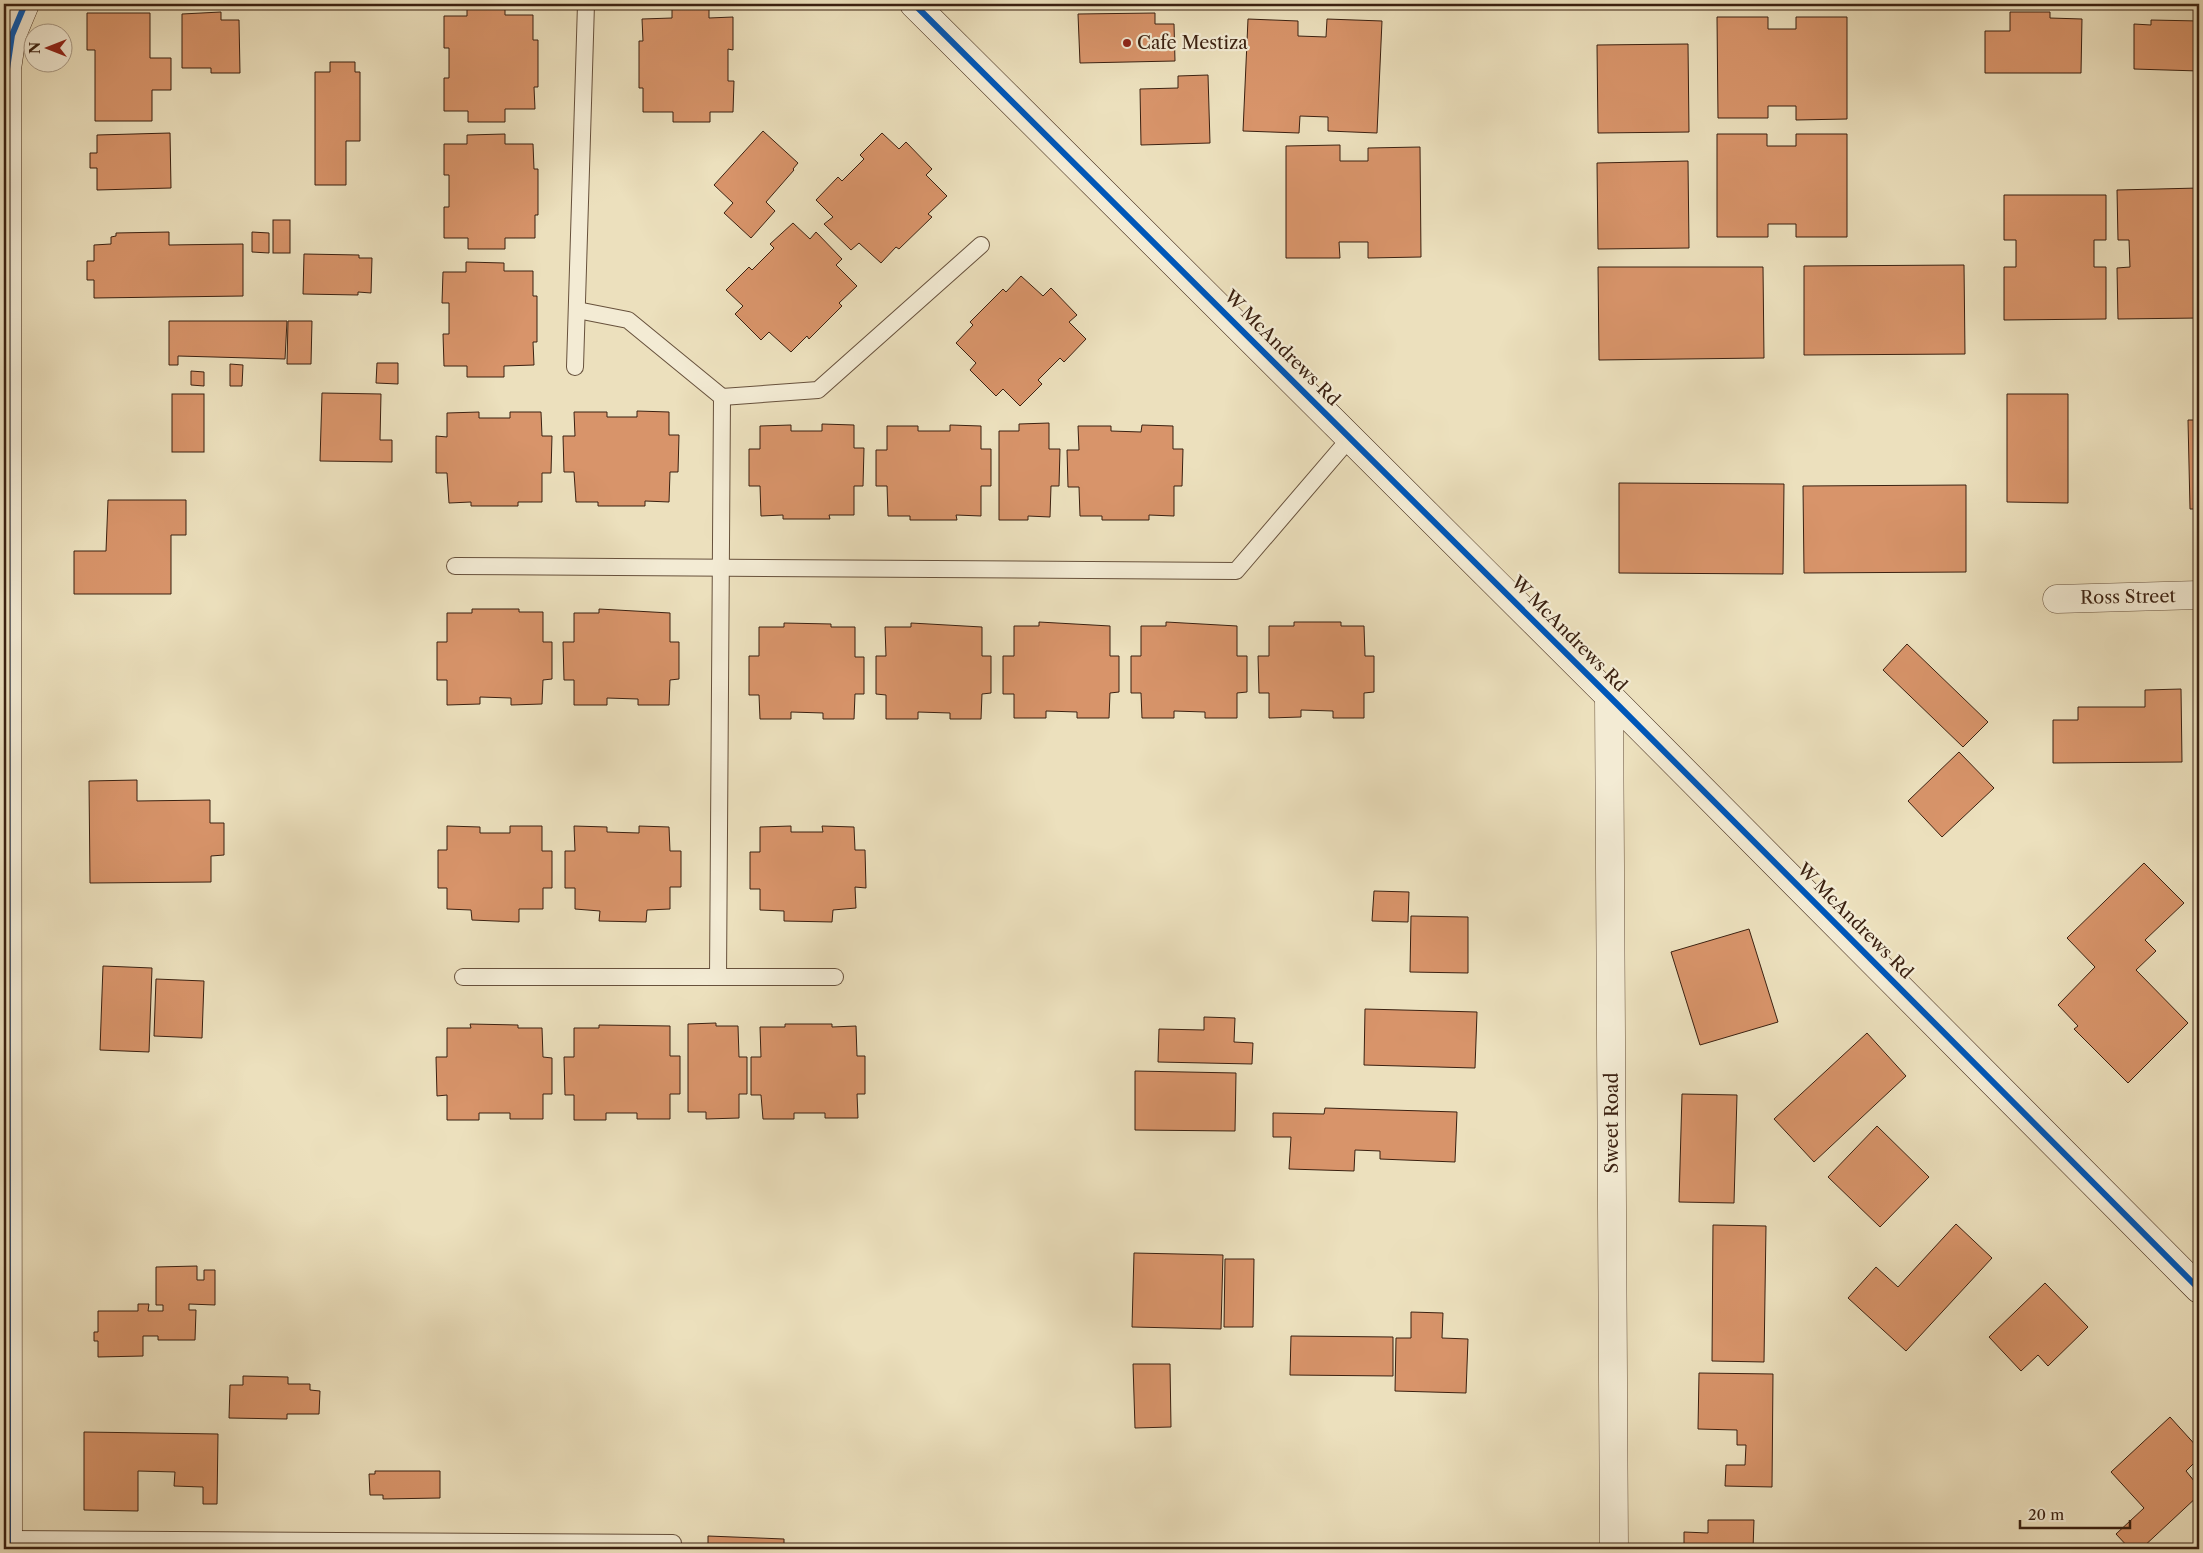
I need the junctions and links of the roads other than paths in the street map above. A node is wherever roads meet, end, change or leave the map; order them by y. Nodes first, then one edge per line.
1 (25, 4) edge
2 (586, 4) edge
3 (914, 4) edge
4 (981, 245) dead end
5 (577, 310) junction
6 (5, 328) edge
7 (575, 367) dead end
8 (722, 397) junction
9 (1350, 438) junction
10 (455, 566) dead end
11 (721, 568) junction
12 (2199, 595) edge
13 (2057, 599) dead end
14 (1610, 696) junction
15 (463, 977) dead end
16 (718, 977) junction
17 (835, 977) dead end
18 (2199, 1289) edge
19 (673, 1543) dead end
20 (8, 1544) edge
21 (1614, 1549) edge

1 - 6 street
2 - 5 lane
3 - 9 street, W McAndrews Rd
4 - 8 lane
5 - 7 lane
5 - 8 lane
6 - 20 street
8 - 11 lane
9 - 11 lane
9 - 14 street, W McAndrews Rd
10 - 11 lane
11 - 16 lane
12 - 13 street, Ross Street
14 - 18 street, W McAndrews Rd
14 - 21 street, Sweet Road
15 - 16 lane
16 - 17 lane
19 - 20 lane

